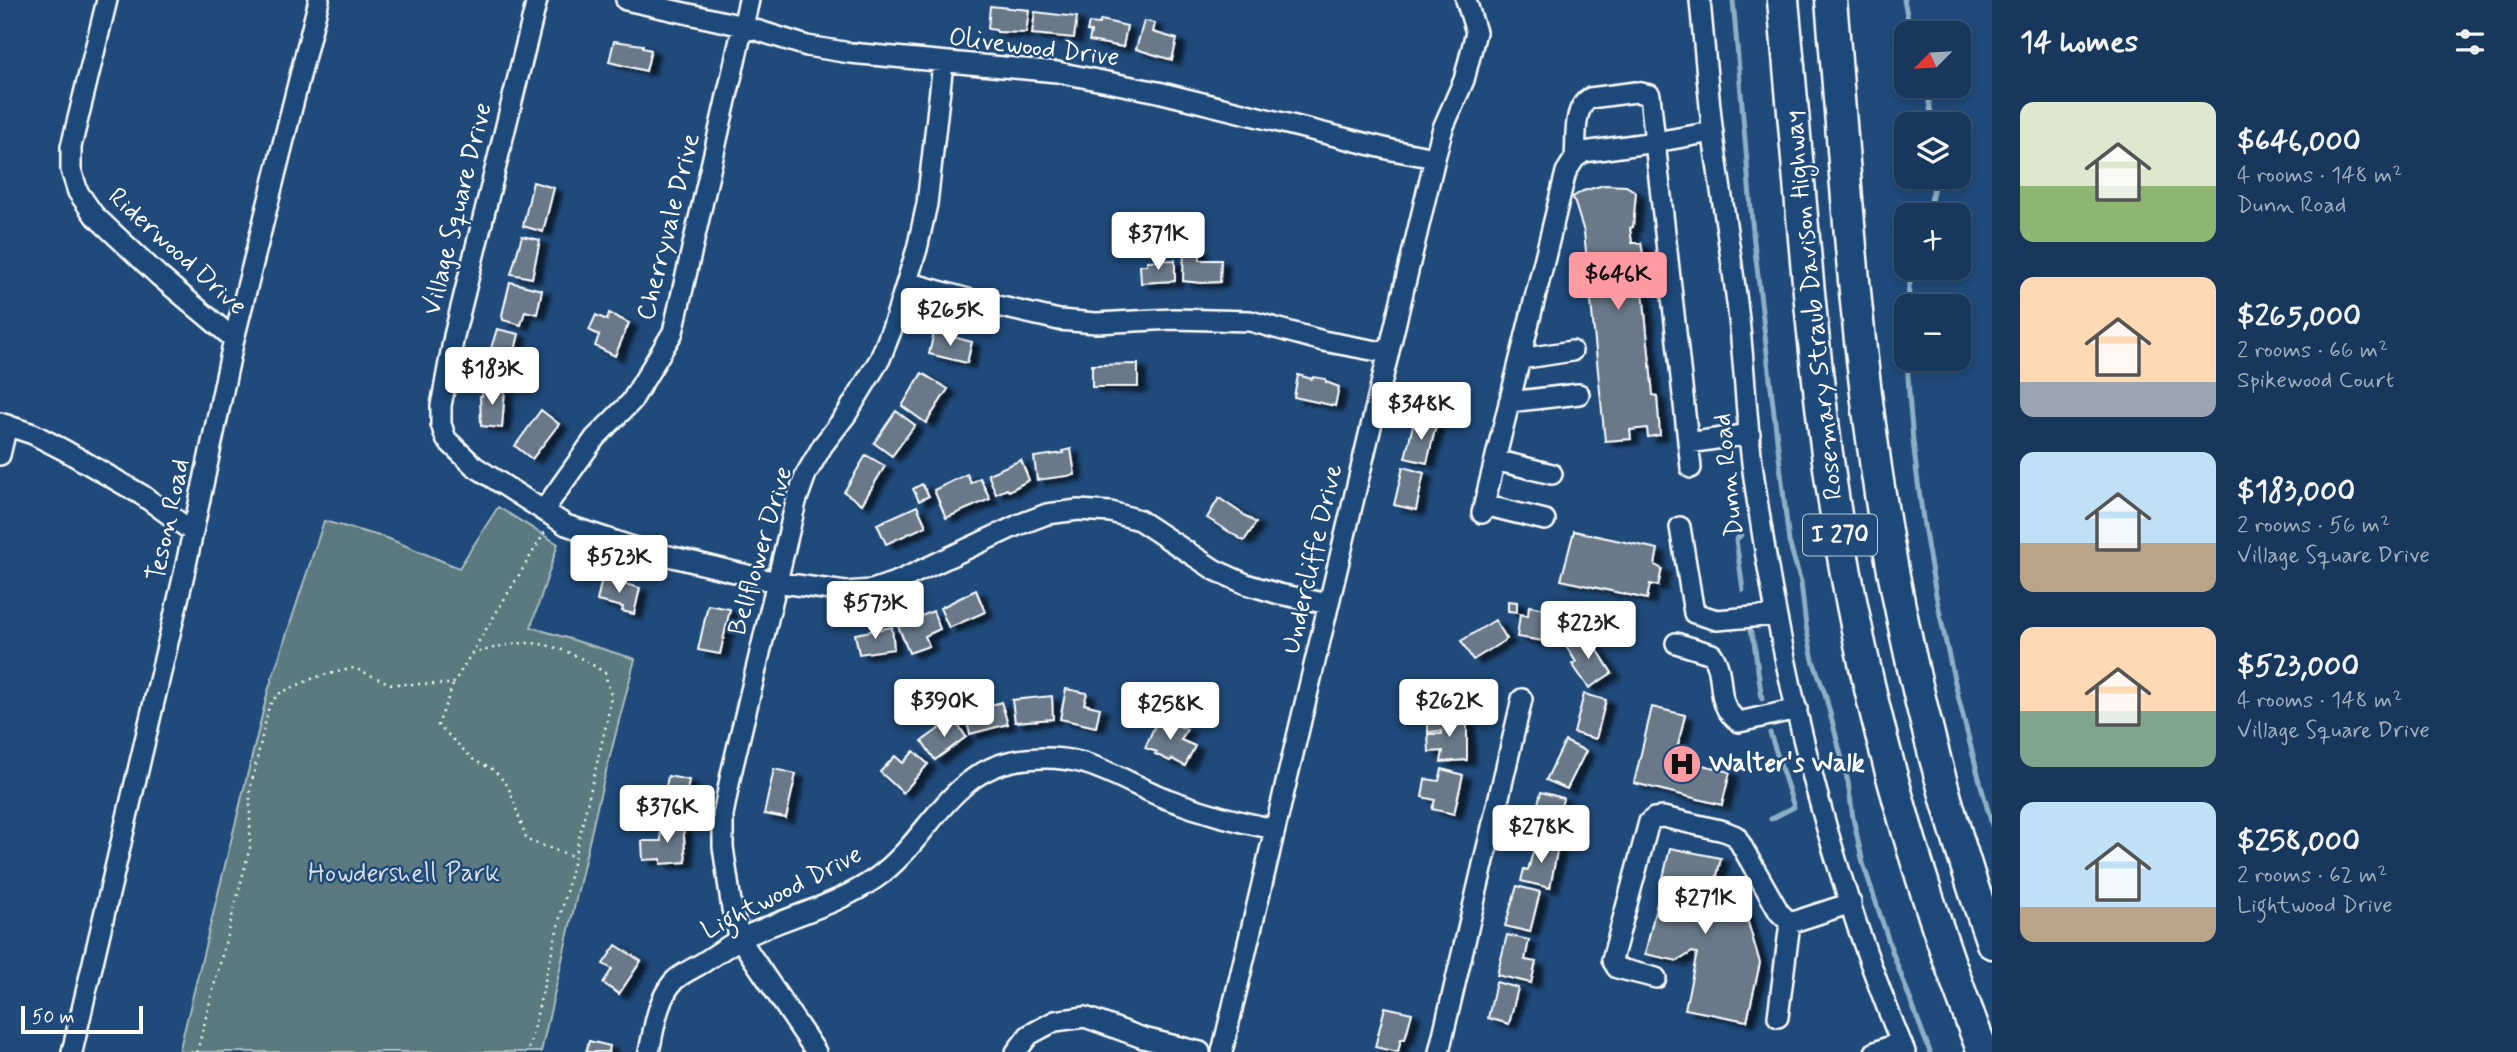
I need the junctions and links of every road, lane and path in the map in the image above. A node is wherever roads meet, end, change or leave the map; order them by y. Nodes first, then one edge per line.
1 (107, 0) edge
2 (320, 0) edge
3 (537, 0) edge
4 (626, 0) edge
5 (749, 0) edge
6 (1466, 0) edge
7 (1700, 0) edge
8 (1783, 0) edge
9 (1831, 0) edge
10 (743, 26) junction
11 (943, 63) junction
12 (1713, 132) junction
13 (1655, 142) junction
14 (1435, 158) junction
15 (1575, 158) junction
16 (907, 282) junction
17 (234, 339) junction
18 (1573, 351) dead end
19 (1388, 353) junction
20 (1520, 359) junction
21 (1579, 394) dead end
22 (1509, 402) junction
23 (3, 424) edge
24 (1750, 434) junction
25 (1688, 443) junction
26 (0, 455) edge
27 (1495, 460) junction
28 (1691, 468) dead end
29 (1552, 474) dead end
30 (548, 514) junction
31 (1545, 520) dead end
32 (1680, 527) dead end
33 (193, 532) junction
34 (776, 582) junction
35 (1329, 604) junction
36 (1776, 615) junction
37 (1676, 643) dead end
38 (472, 653) junction
39 (453, 684) junction
40 (1522, 699) dead end
41 (1797, 709) junction
42 (1274, 829) junction
43 (575, 857) junction
44 (1851, 903) junction
45 (1790, 923) junction
46 (740, 939) junction
47 (1992, 943) edge
48 (1656, 978) dead end
49 (1778, 1017) dead end
50 (1903, 1047) edge
51 (72, 1052) edge
52 (197, 1052) edge
53 (528, 1052) edge
54 (649, 1052) edge
55 (816, 1052) edge
56 (1016, 1052) edge
57 (1200, 1052) edge
58 (1223, 1052) edge
59 (1439, 1052) edge
60 (1875, 1052) edge
61 (1983, 1052) edge

1 - 17 street, Riderwood Drive
2 - 17 street, Teson Road
3 - 30 street, Village Square Drive
4 - 10 street, Olivewood Drive
5 - 10 street, Cherryvale Drive
6 - 14 street, Undercliffe Drive
7 - 12 street, Dunn Road
8 - 61 highway, Rosemary Straub Davison Highway / I 270
9 - 47 highway, Rosemary Straub Davison Highway / I 270
10 - 11 street, Olivewood Drive
10 - 30 street, Cherryvale Drive
11 - 14 street, Olivewood Drive
11 - 16 street, Bellflower Drive
12 - 13 street
12 - 24 street, Dunn Road
13 - 15 street
13 - 15 street
13 - 25 street
14 - 19 street, Undercliffe Drive
15 - 20 street
16 - 19 street
16 - 34 street, Bellflower Drive
17 - 33 street, Teson Road
18 - 20 street
19 - 35 street, Undercliffe Drive
20 - 22 street
21 - 22 street
22 - 27 street
23 - 26 street
23 - 33 street
24 - 25 street
24 - 36 street, Dunn Road
25 - 28 street
27 - 29 street
27 - 31 street
30 - 34 street, Village Square Drive
30 - 38 path
32 - 36 street
33 - 51 street, Teson Road
34 - 35 street, Village Square Drive
34 - 46 street, Bellflower Drive
35 - 42 street, Undercliffe Drive
36 - 41 street, Dunn Road
37 - 41 street
38 - 39 path
38 - 43 path
39 - 43 path
39 - 52 path
40 - 59 street
41 - 44 street, Dunn Road
42 - 46 street, Lightwood Drive
42 - 58 street, Undercliffe Drive
43 - 53 path
44 - 45 street
44 - 50 street, Dunn Road
45 - 48 street
45 - 49 street
46 - 54 street, Lightwood Drive
46 - 55 street, Bellflower Drive
50 - 60 street
56 - 57 street

